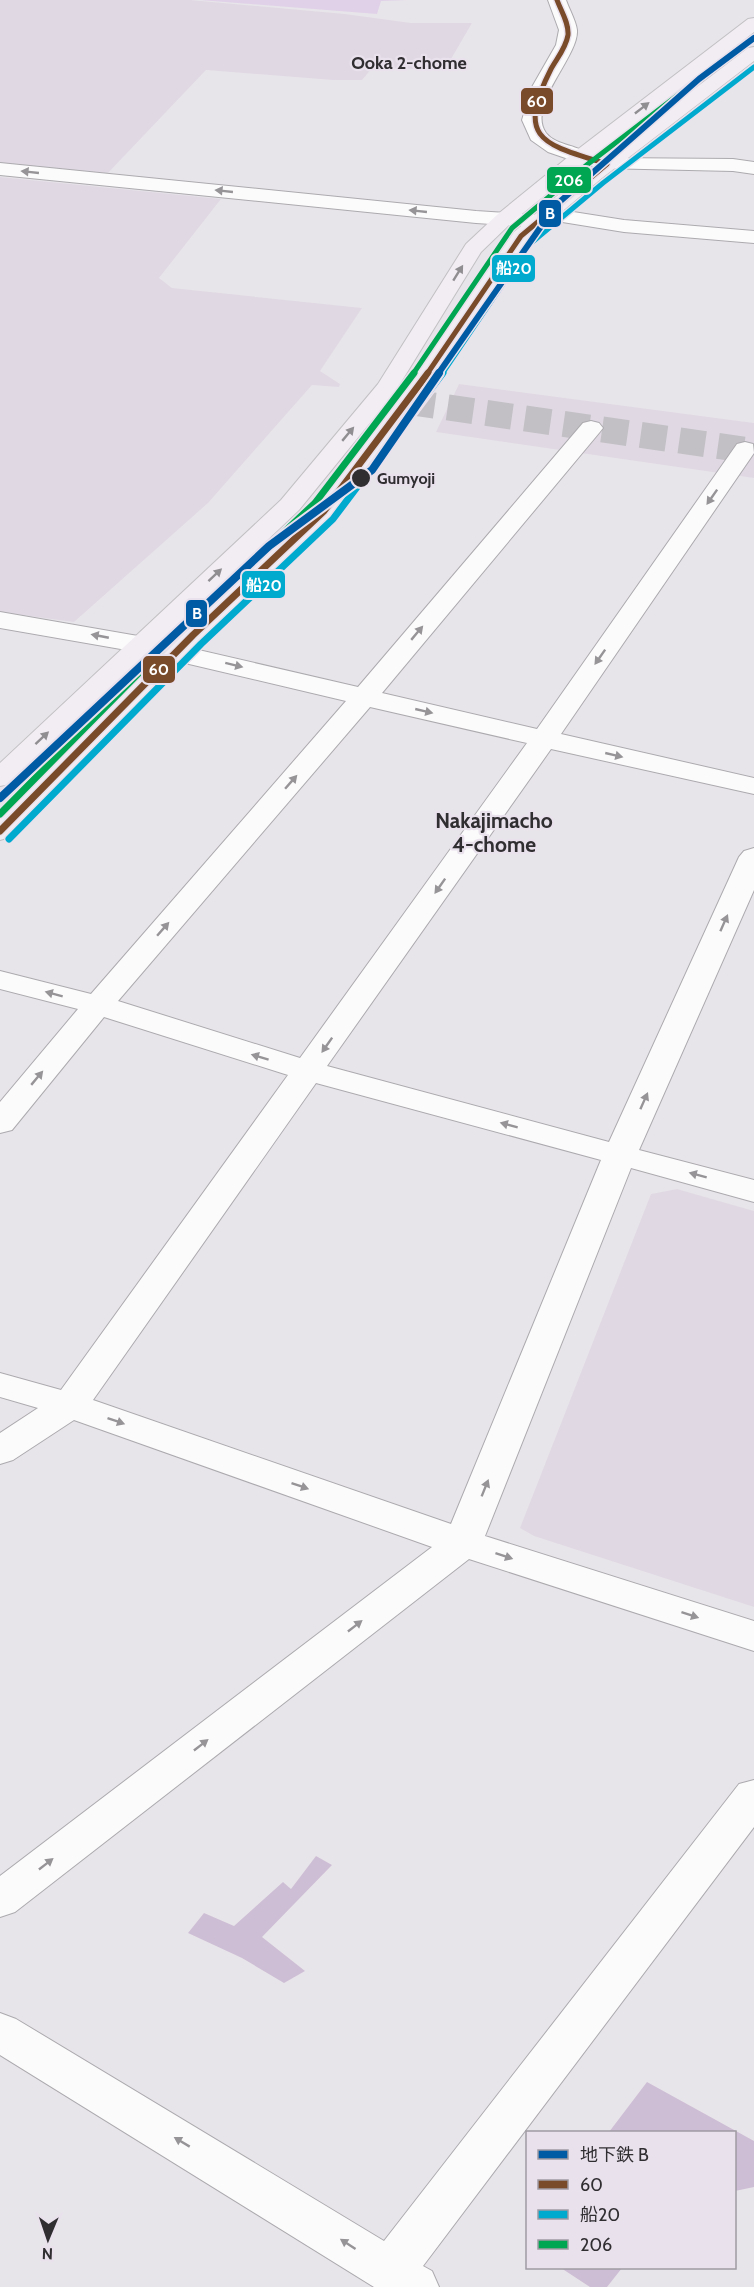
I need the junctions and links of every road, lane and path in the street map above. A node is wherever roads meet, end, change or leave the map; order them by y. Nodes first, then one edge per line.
1 (557, 0) edge
2 (754, 23) edge
3 (754, 52) edge
4 (580, 157) junction
5 (607, 164) junction
6 (754, 168) edge
7 (0, 169) edge
8 (505, 218) junction
9 (544, 218) junction
10 (754, 237) edge
11 (591, 428) dead end
12 (745, 449) dead end
13 (0, 620) edge
14 (142, 644) junction
15 (178, 651) junction
16 (364, 697) junction
17 (544, 739) junction
18 (0, 778) edge
19 (754, 786) edge
20 (0, 831) edge
21 (754, 857) edge
22 (0, 980) edge
23 (98, 1005) junction
24 (308, 1071) junction
25 (0, 1123) edge
26 (620, 1154) junction
27 (754, 1191) edge
28 (0, 1384) edge
29 (70, 1405) junction
30 (0, 1451) edge
31 (463, 1543) junction
32 (754, 1636) edge
33 (754, 1796) edge
34 (0, 1900) edge
35 (0, 2032) edge
36 (402, 2279) edge

1 - 4 street
4 -> 2 main road
3 - 5 main road
4 - 5 street
4 - 8 main road
5 - 6 street
5 - 9 main road
8 -> 7 street
8 - 9 street
14 -> 8 main road
9 - 10 street
9 - 15 main road
16 -> 11 street
12 -> 17 street
14 -> 13 street
14 - 15 street
18 -> 14 main road
15 -> 16 street
15 - 20 main road
16 -> 17 street
23 -> 16 street
17 -> 19 street
17 -> 24 street
26 -> 21 street
23 -> 22 street
24 -> 23 street
25 -> 23 street
26 -> 24 street
24 - 29 street
27 -> 26 street
31 -> 26 street
28 - 29 street
29 - 30 street
29 -> 31 street
31 -> 32 street
34 -> 31 street
33 - 36 street
36 -> 35 street

